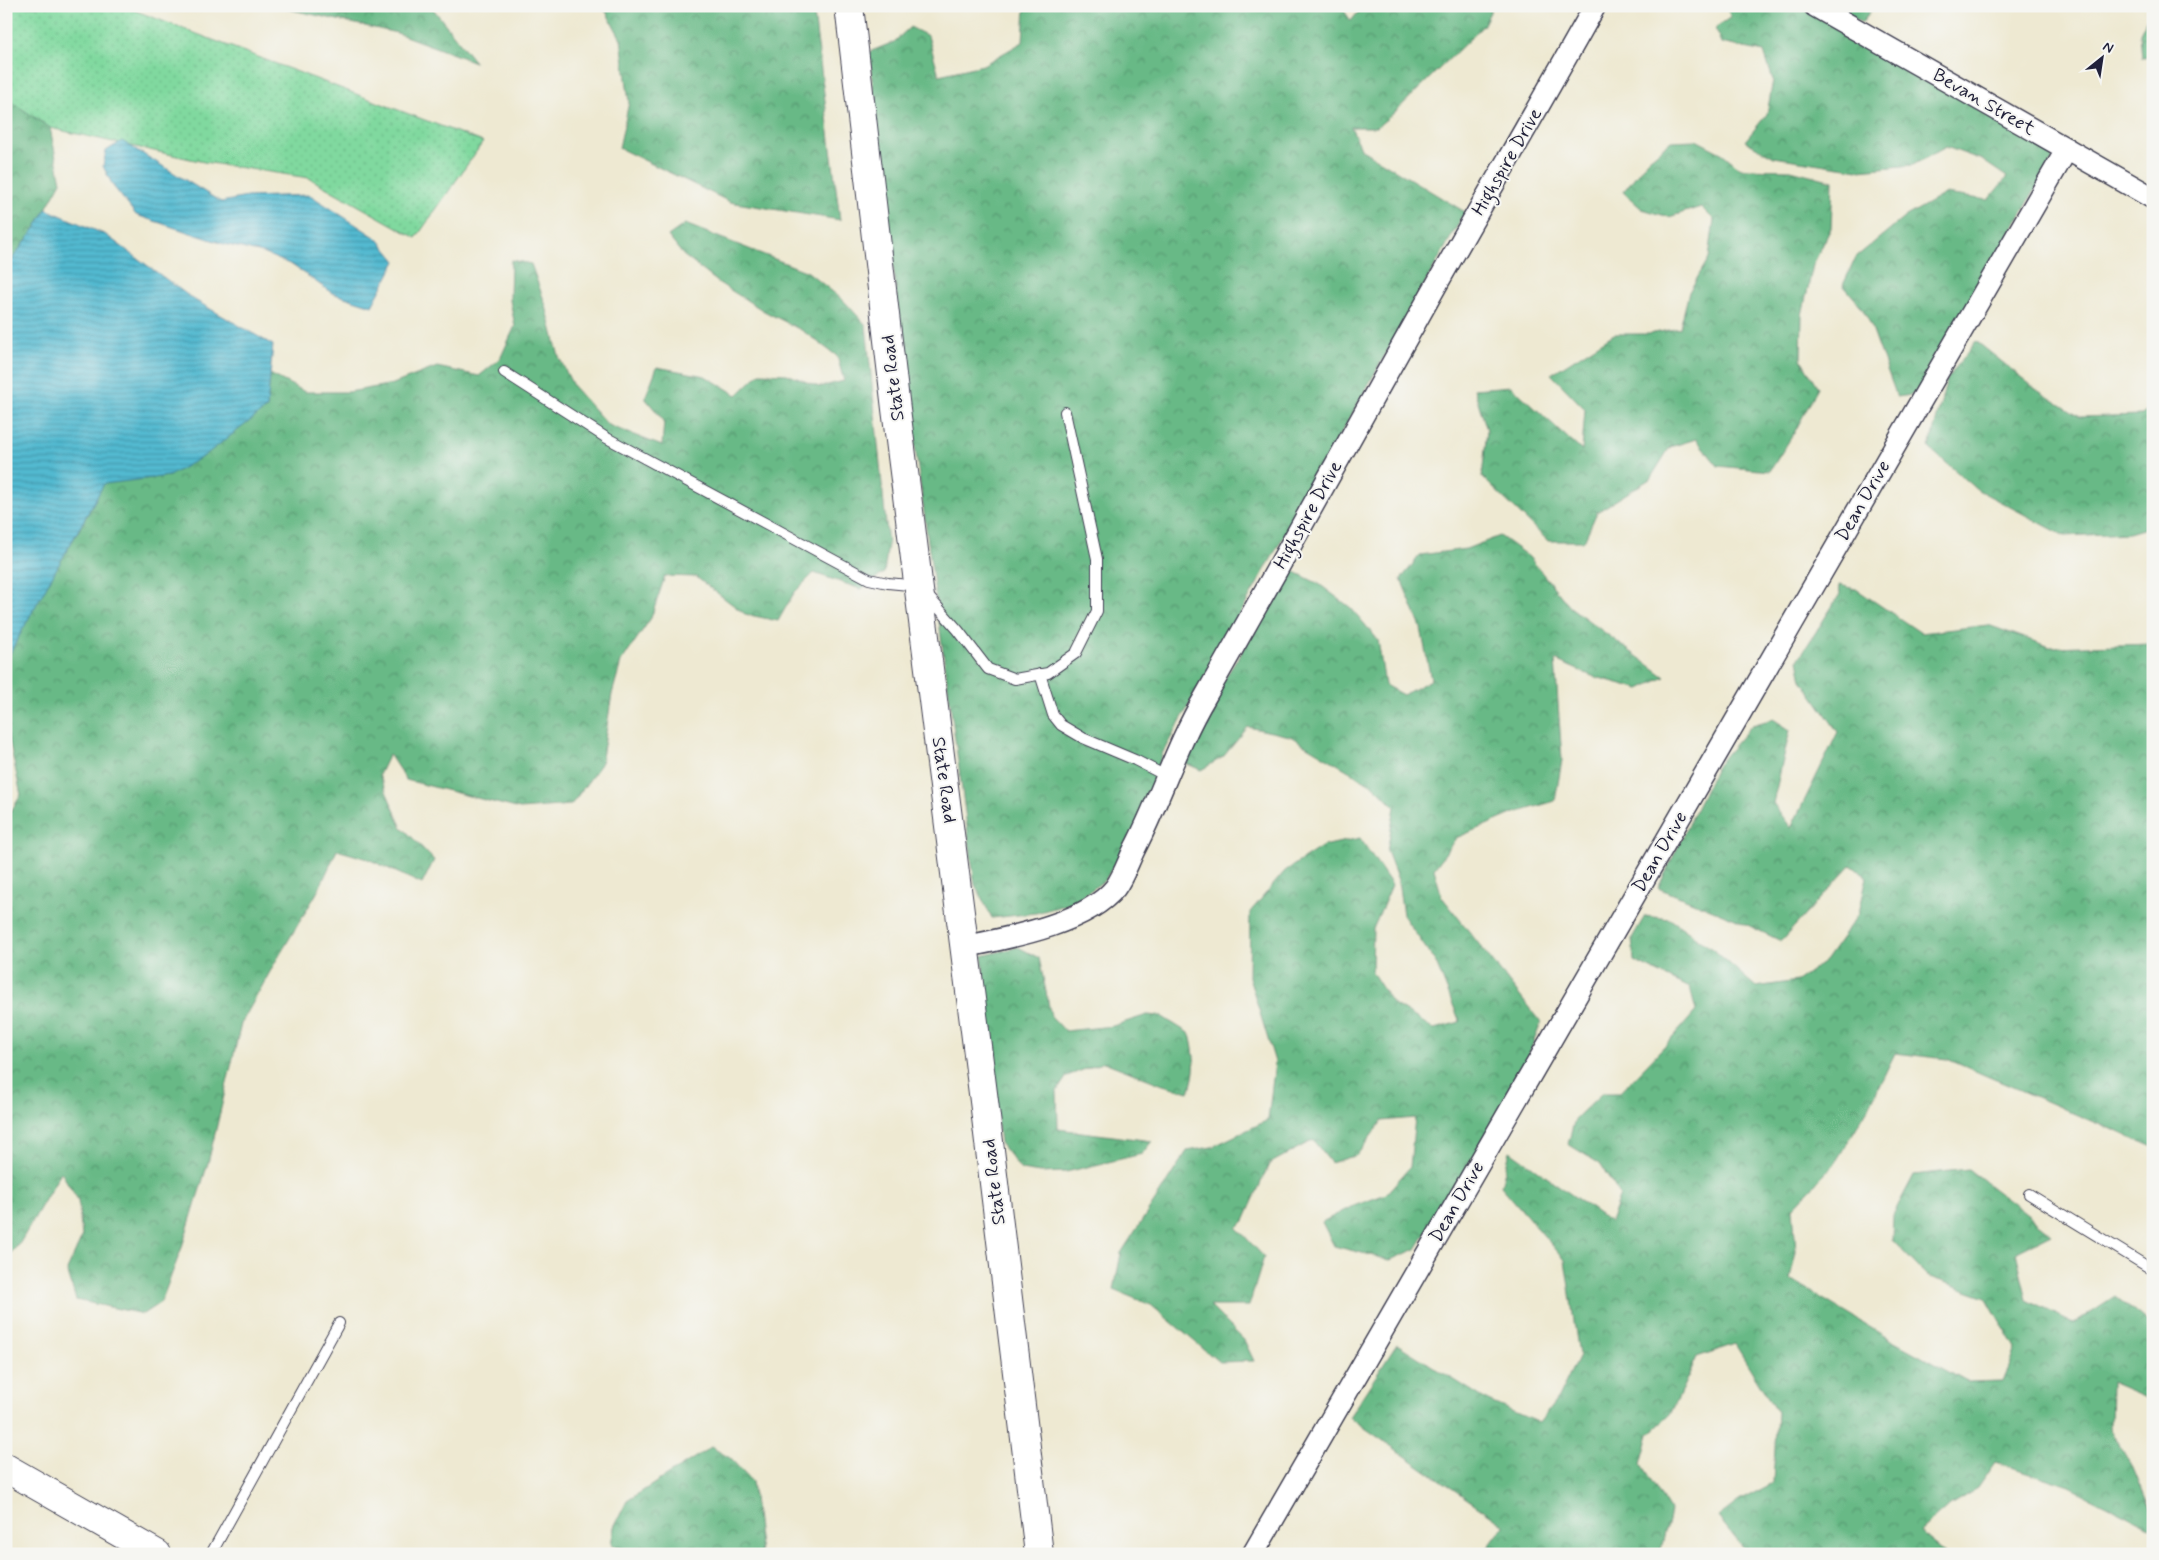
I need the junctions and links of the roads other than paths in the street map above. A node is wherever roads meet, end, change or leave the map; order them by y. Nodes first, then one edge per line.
1 (849, 6) edge
2 (1595, 6) edge
3 (1815, 6) edge
4 (2067, 150) junction
5 (2153, 198) edge
6 (504, 372) dead end
7 (1065, 412) dead end
8 (919, 586) junction
9 (1040, 674) junction
10 (1166, 776) junction
11 (964, 948) junction
12 (2029, 1194) dead end
13 (2153, 1270) edge
14 (339, 1323) dead end
15 (6, 1468) edge
16 (150, 1552) edge
17 (211, 1554) edge
18 (1040, 1554) edge
19 (1253, 1554) edge

1 - 8 street, State Road
2 - 10 street, Highspire Drive
3 - 4 street, Bevan Street
4 - 5 street, Bevan Street
4 - 19 street, Dean Drive
6 - 8 lane
7 - 9 lane
8 - 9 lane
8 - 11 street, State Road
9 - 10 lane
10 - 11 street, Highspire Drive
11 - 18 street, State Road
12 - 13 lane
14 - 17 lane
15 - 16 street

